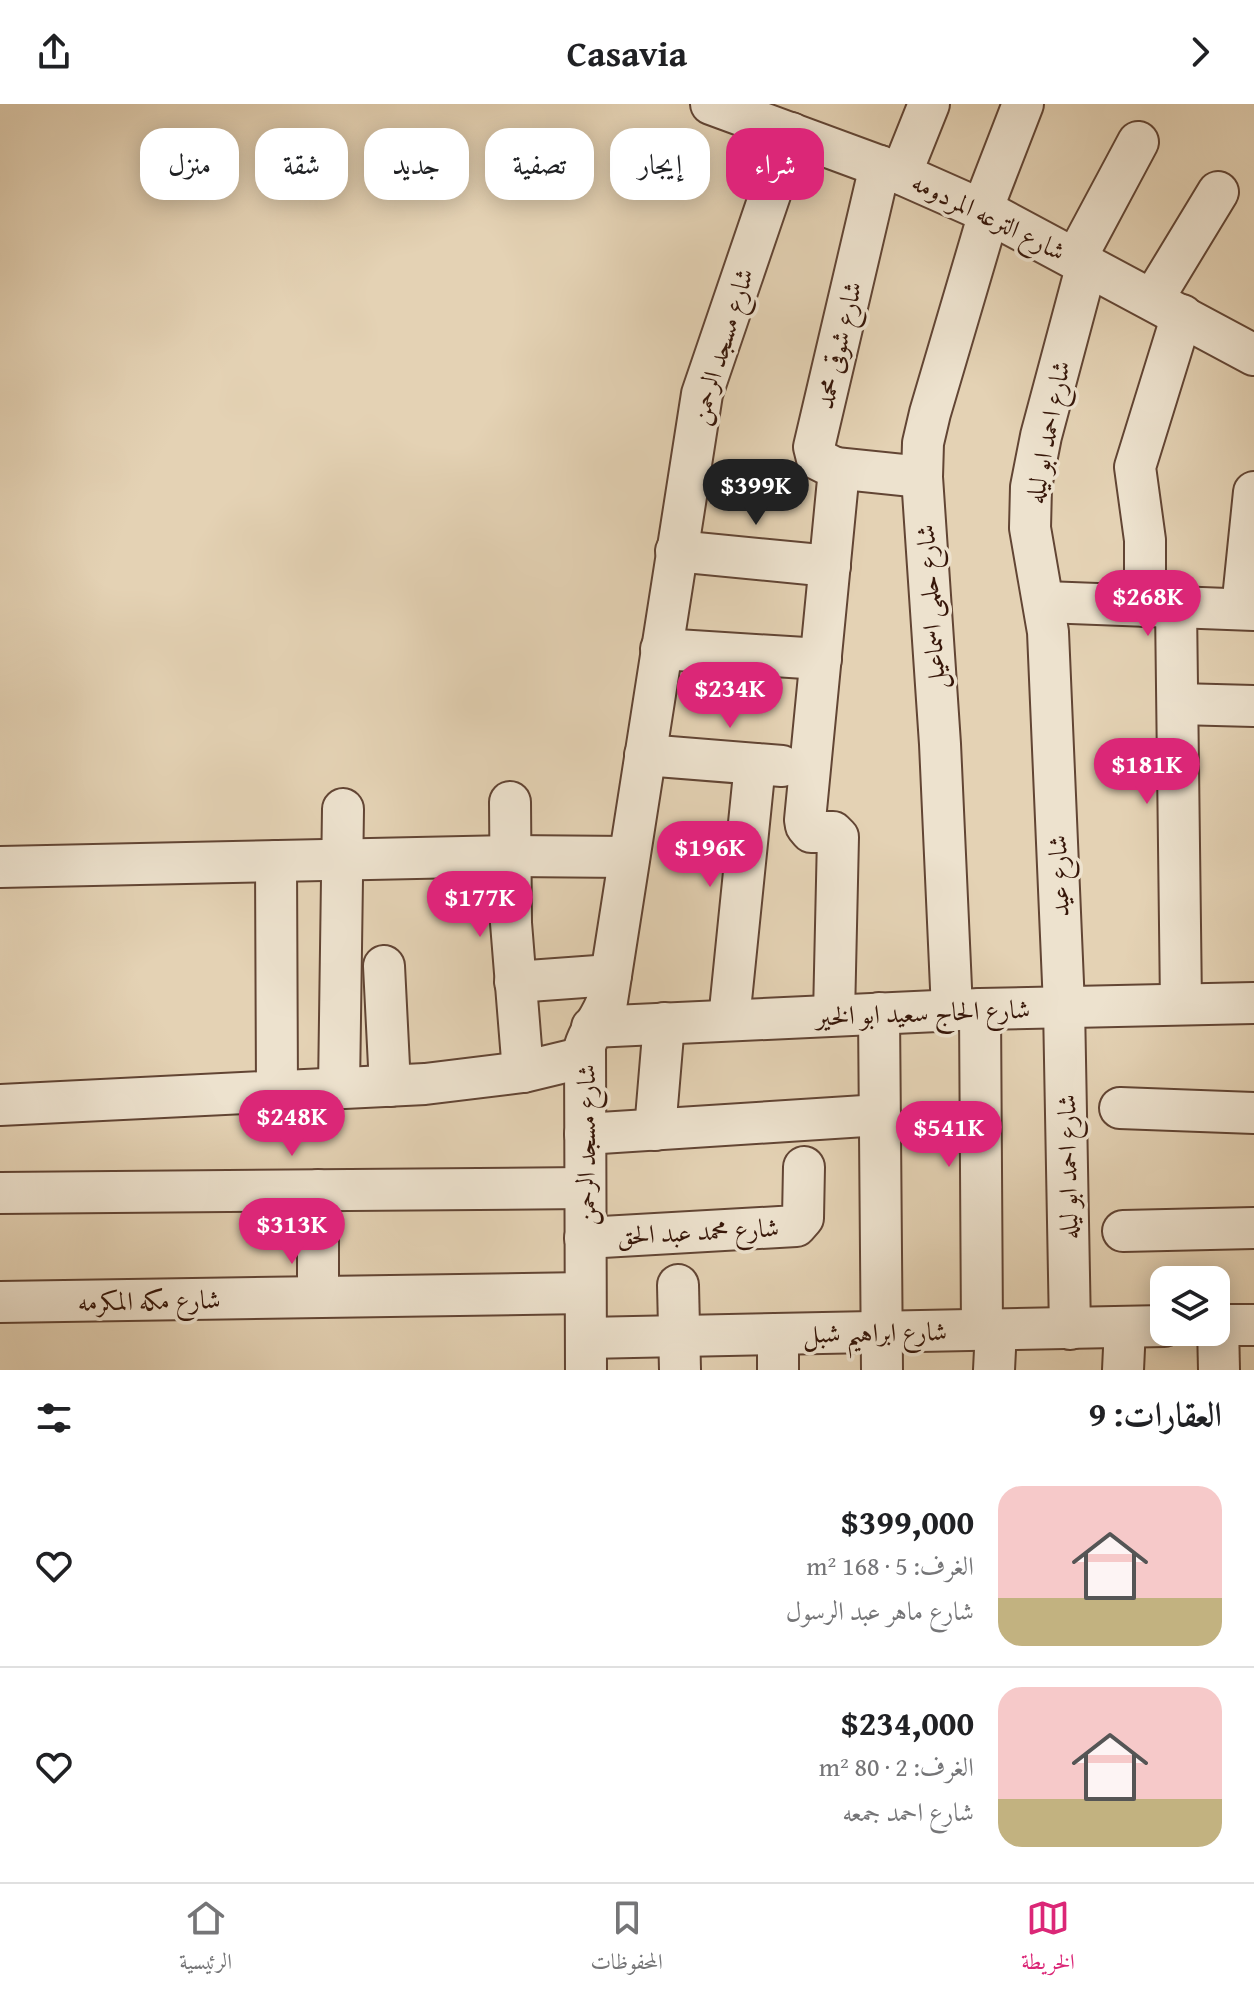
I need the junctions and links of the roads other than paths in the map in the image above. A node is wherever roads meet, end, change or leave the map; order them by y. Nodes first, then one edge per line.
1 (711, 104) edge
2 (929, 104) edge
3 (1023, 104) edge
4 (777, 128) edge
5 (1138, 142) dead end
6 (824, 145) edge
7 (890, 170) junction
8 (1218, 192) dead end
9 (768, 200) edge
10 (985, 211) junction
11 (1081, 261) junction
12 (1167, 307) junction
13 (1248, 339) edge
14 (835, 468) junction
15 (922, 477) junction
16 (1254, 492) edge
17 (676, 551) junction
18 (830, 566) junction
19 (1045, 602) junction
20 (1161, 606) junction
21 (1248, 610) edge
22 (661, 649) junction
23 (821, 659) junction
24 (1178, 704) junction
25 (1254, 706) edge
26 (645, 755) junction
27 (755, 764) junction
28 (810, 768) junction
29 (510, 802) dead end
30 (343, 809) dead end
31 (510, 856) junction
32 (629, 857) junction
33 (343, 859) junction
34 (276, 861) junction
35 (0, 867) edge
36 (384, 966) dead end
37 (611, 975) junction
38 (515, 982) junction
39 (1254, 1003) edge
40 (1181, 1004) junction
41 (1064, 1006) junction
42 (966, 1010) junction
43 (879, 1013) junction
44 (834, 1015) junction
45 (729, 1020) junction
46 (664, 1023) junction
47 (588, 1042) junction
48 (523, 1072) junction
49 (390, 1086) junction
50 (339, 1088) junction
51 (277, 1092) junction
52 (0, 1105) edge
53 (1120, 1108) dead end
54 (1254, 1113) edge
55 (880, 1115) junction
56 (655, 1130) junction
57 (585, 1134) junction
58 (804, 1167) dead end
59 (585, 1188) junction
60 (318, 1190) junction
61 (0, 1193) edge
62 (1254, 1228) edge
63 (1123, 1231) dead end
64 (585, 1238) junction
65 (678, 1285) dead end
66 (585, 1293) junction
67 (318, 1297) junction
68 (0, 1302) edge
69 (1150, 1326) edge
70 (1125, 1327) junction
71 (1070, 1329) junction
72 (989, 1330) junction
73 (1224, 1346) edge
74 (882, 1351) edge
75 (778, 1352) edge
76 (680, 1353) edge
77 (586, 1354) edge
78 (994, 1370) edge
79 (1123, 1370) edge
80 (1219, 1370) edge

1 - 4 street, شارع الترعه المردومه
2 - 7 street, شارع شوقى محمد
3 - 10 street, شارع حلمى اسماعيل
5 - 11 street, شارع احمد ابو ليله
6 - 7 street, شارع الترعه المردومه
7 - 10 street, شارع الترعه المردومه
7 - 14 street, شارع شوقى محمد
8 - 12 street
9 - 17 street, شارع مسجد الرحمن
10 - 11 street, شارع الترعه المردومه
10 - 15 street, شارع حلمى اسماعيل
11 - 12 street, شارع الترعه المردومه
11 - 19 street, شارع احمد ابو ليله
12 - 13 street, شارع الترعه المردومه
12 - 20 street
14 - 15 street
14 - 18 street
15 - 42 street, شارع حلمى اسماعيل
16 - 21 street
17 - 18 street
17 - 22 street, شارع مسجد الرحمن
18 - 23 street
19 - 20 street
19 - 41 street, شارع عيد
20 - 21 street
20 - 24 street
22 - 23 street
22 - 26 street, شارع مسجد الرحمن
23 - 28 street
24 - 25 street
24 - 40 street
26 - 27 street
26 - 32 street, شارع مسجد الرحمن
27 - 28 street
27 - 45 street
28 - 44 street
29 - 31 street
30 - 33 street
31 - 32 street
31 - 33 street
31 - 38 street
32 - 37 street, شارع مسجد الرحمن
33 - 34 street
33 - 50 street
34 - 35 street
34 - 51 street
36 - 49 street
37 - 38 street
37 - 47 street, شارع مسجد الرحمن
38 - 48 street
39 - 40 street, شارع الحاج سعيد ابو الخير
40 - 41 street, شارع الحاج سعيد ابو الخير
41 - 42 street, شارع الحاج سعيد ابو الخير
41 - 71 street, شارع احمد ابو ليله
42 - 43 street, شارع الحاج سعيد ابو الخير
42 - 72 street, شارع حلمى اسماعيل
43 - 44 street, شارع الحاج سعيد ابو الخير
43 - 55 street
44 - 45 street, شارع الحاج سعيد ابو الخير
45 - 46 street, شارع الحاج سعيد ابو الخير
46 - 47 street, شارع الحاج سعيد ابو الخير
46 - 56 street
47 - 48 street, شارع الحاج سعيد ابو الخير
47 - 57 street, شارع مسجد الرحمن
48 - 49 street, شارع الحاج سعيد ابو الخير
49 - 50 street, شارع الحاج سعيد ابو الخير
50 - 51 street, شارع الحاج سعيد ابو الخير
51 - 52 street, شارع الحاج سعيد ابو الخير
53 - 54 street
55 - 56 street
55 - 74 street
56 - 57 street
57 - 59 street, شارع مسجد الرحمن
58 - 64 street, شارع محمد عبد الحق
59 - 60 street
59 - 64 street, شارع مسجد الرحمن
60 - 61 street
60 - 67 street
62 - 63 street
64 - 66 street, شارع مسجد الرحمن
65 - 76 street
66 - 67 street, شارع مكه المكرمه
66 - 77 street, شارع مسجد الرحمن
67 - 68 street, شارع مكه المكرمه
69 - 70 street, شارع ابراهيم شبل
70 - 71 street, شارع ابراهيم شبل
70 - 79 street
71 - 72 street, شارع ابراهيم شبل
72 - 74 street, شارع ابراهيم شبل
72 - 78 street, شارع حلمى اسماعيل
73 - 80 street
74 - 75 street, شارع ابراهيم شبل
75 - 76 street, شارع ابراهيم شبل
76 - 77 street, شارع ابراهيم شبل

